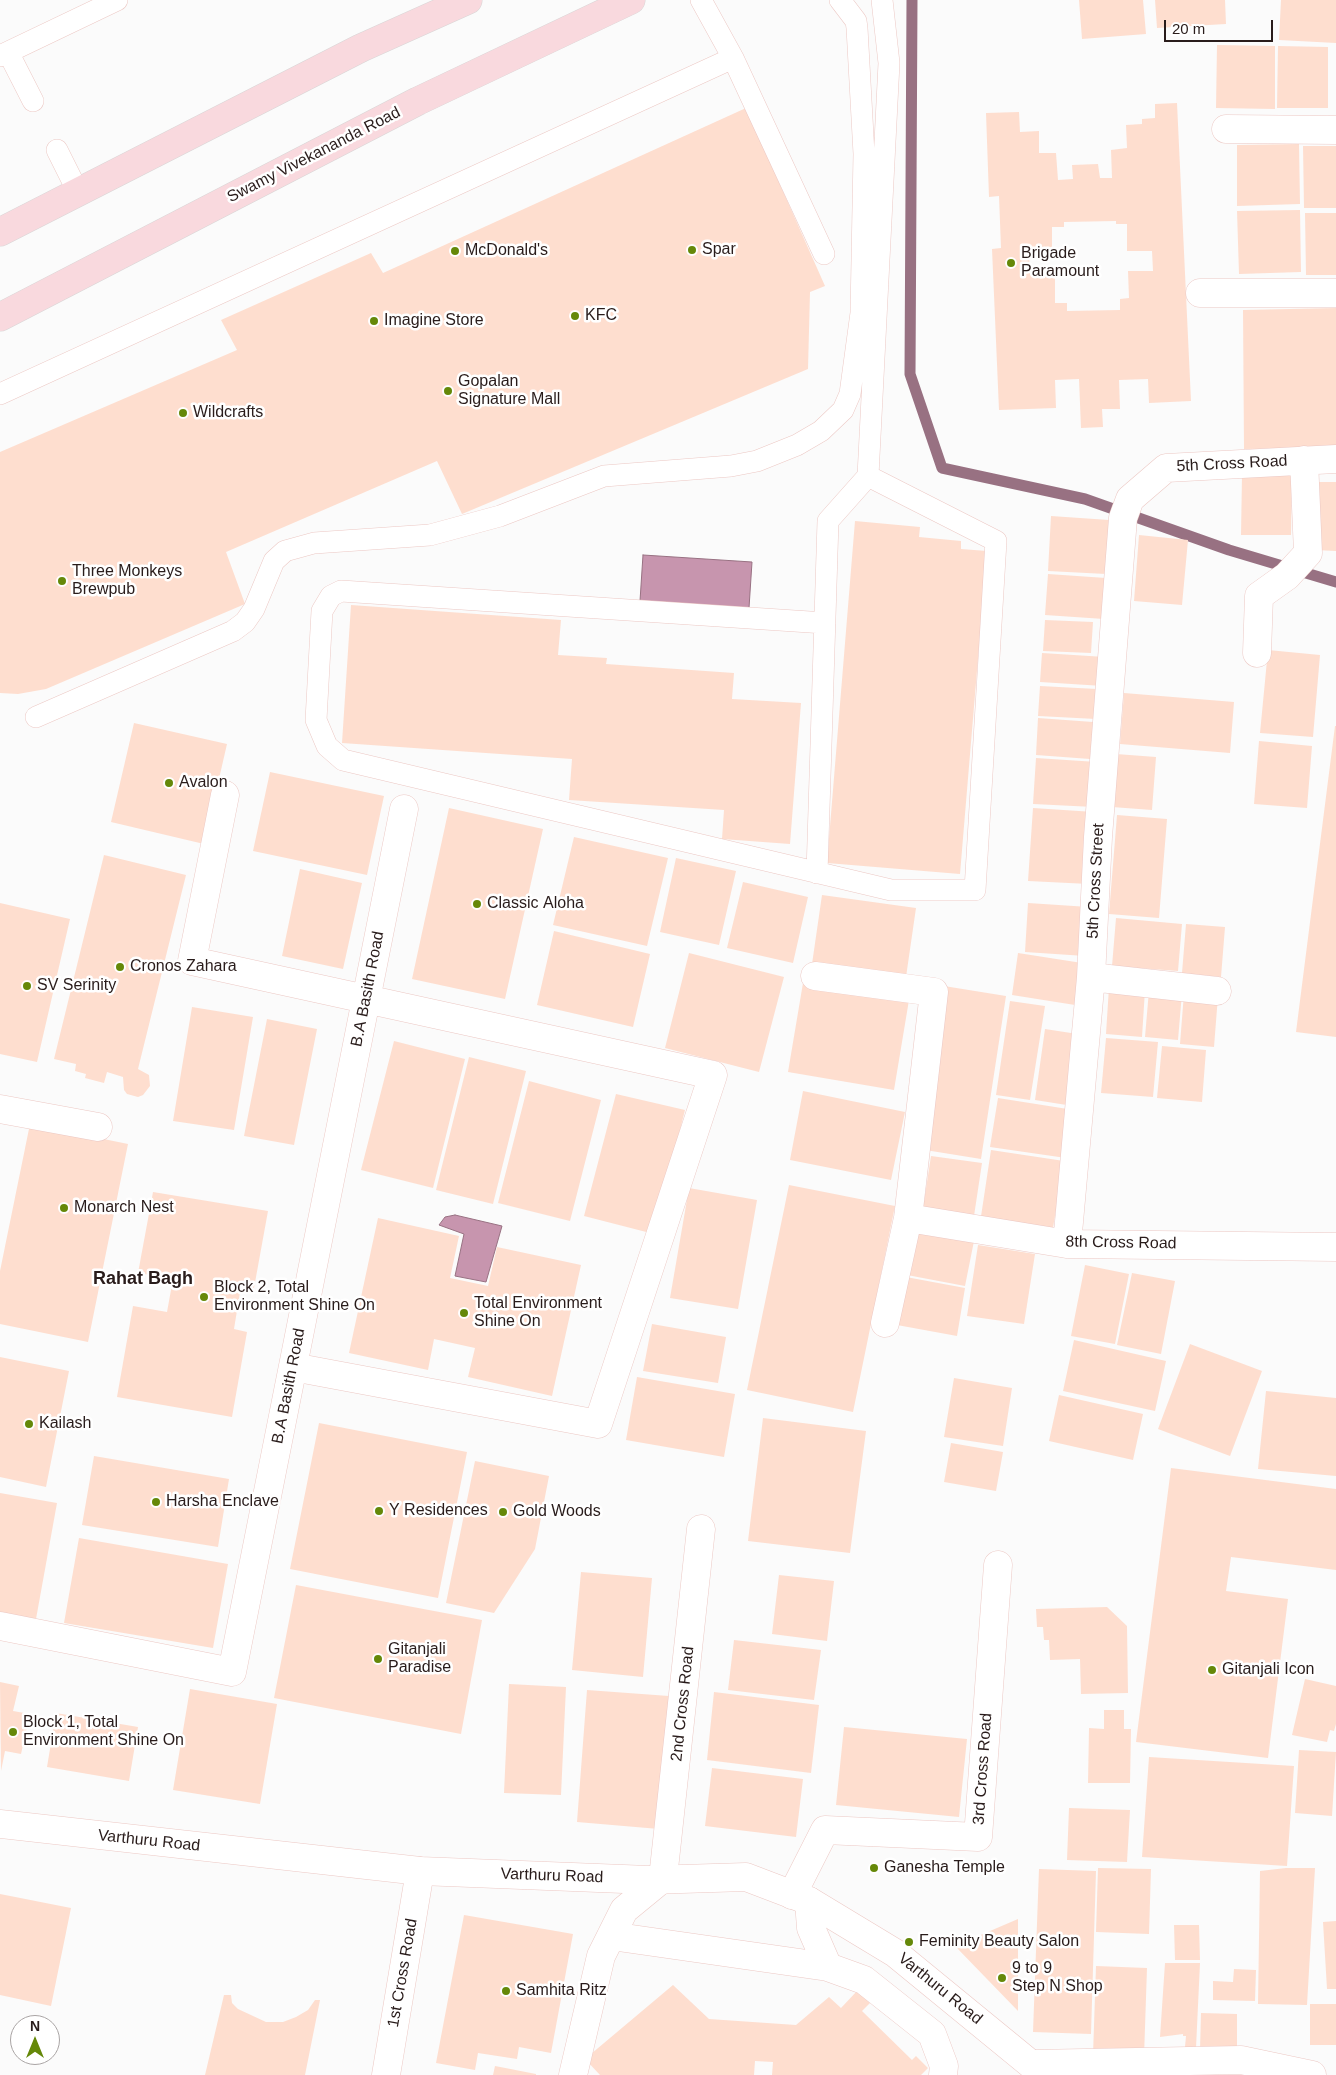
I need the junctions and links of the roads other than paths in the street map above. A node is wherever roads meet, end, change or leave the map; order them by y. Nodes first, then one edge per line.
1 (117, 0) edge
2 (468, 0) edge
3 (631, 0) edge
4 (701, 0) edge
5 (840, 0) edge
6 (882, 0) edge
7 (4, 54) edge
8 (733, 58) junction
9 (33, 101) dead end
10 (1226, 129) dead end
11 (1336, 130) edge
12 (57, 150) dead end
13 (78, 192) junction
14 (0, 232) edge
15 (824, 254) dead end
16 (1200, 293) dead end
17 (1336, 293) edge
18 (0, 316) edge
19 (0, 394) edge
20 (1336, 459) edge
21 (1304, 460) junction
22 (868, 476) junction
23 (1127, 508) joint
24 (825, 623) junction
25 (1257, 653) dead end
26 (36, 717) dead end
27 (225, 794) dead end
28 (404, 809) dead end
29 (817, 874) junction
30 (815, 976) dead end
31 (1091, 977) junction
32 (1217, 991) dead end
33 (366, 1000) junction
34 (0, 1109) edge
35 (98, 1127) dead end
36 (908, 1218) junction
37 (1066, 1244) junction
38 (1336, 1247) edge
39 (885, 1323) dead end
40 (293, 1367) junction
41 (701, 1529) dead end
42 (998, 1565) dead end
43 (0, 1626) edge
44 (0, 1824) edge
45 (420, 1871) junction
46 (663, 1878) junction
47 (800, 1898) junction
48 (611, 1936) junction
49 (828, 1967) junction
50 (1038, 2070) edge
51 (386, 2075) edge
52 (573, 2075) edge
53 (943, 2075) edge
54 (1312, 2075) edge

1 - 7 lane
2 - 13 main road
3 - 18 main road, Swamy Vivekananda Road
4 - 8 lane
5 - 26 lane
6 - 22 lane
7 - 9 lane
8 - 15 lane
8 - 19 lane
10 - 11 street
12 - 13 lane
13 - 14 main road
16 - 17 street
20 - 21 street, 5th Cross Road
21 - 23 street, 5th Cross Road
21 - 25 street
22 - 24 lane
22 - 29 lane
23 - 31 street, 5th Cross Street
24 - 29 lane
24 - 29 lane
27 - 33 street
28 - 33 street, B.A Basith Road
30 - 36 street
31 - 32 street
31 - 37 street, 5th Cross Street
33 - 40 street, B.A Basith Road
33 - 40 street
34 - 35 street
36 - 37 street, 8th Cross Road
36 - 39 street
37 - 38 street, 8th Cross Road
40 - 43 street, B.A Basith Road
41 - 46 street, 2nd Cross Road
42 - 47 street, 3rd Cross Road
44 - 45 street, Varthuru Road
45 - 46 street, Varthuru Road
45 - 51 street, 1st Cross Road
46 - 47 street, Varthuru Road
46 - 48 street
47 - 49 street
47 - 50 street, Varthuru Road
48 - 49 street
48 - 52 street
49 - 53 street
50 - 54 street

